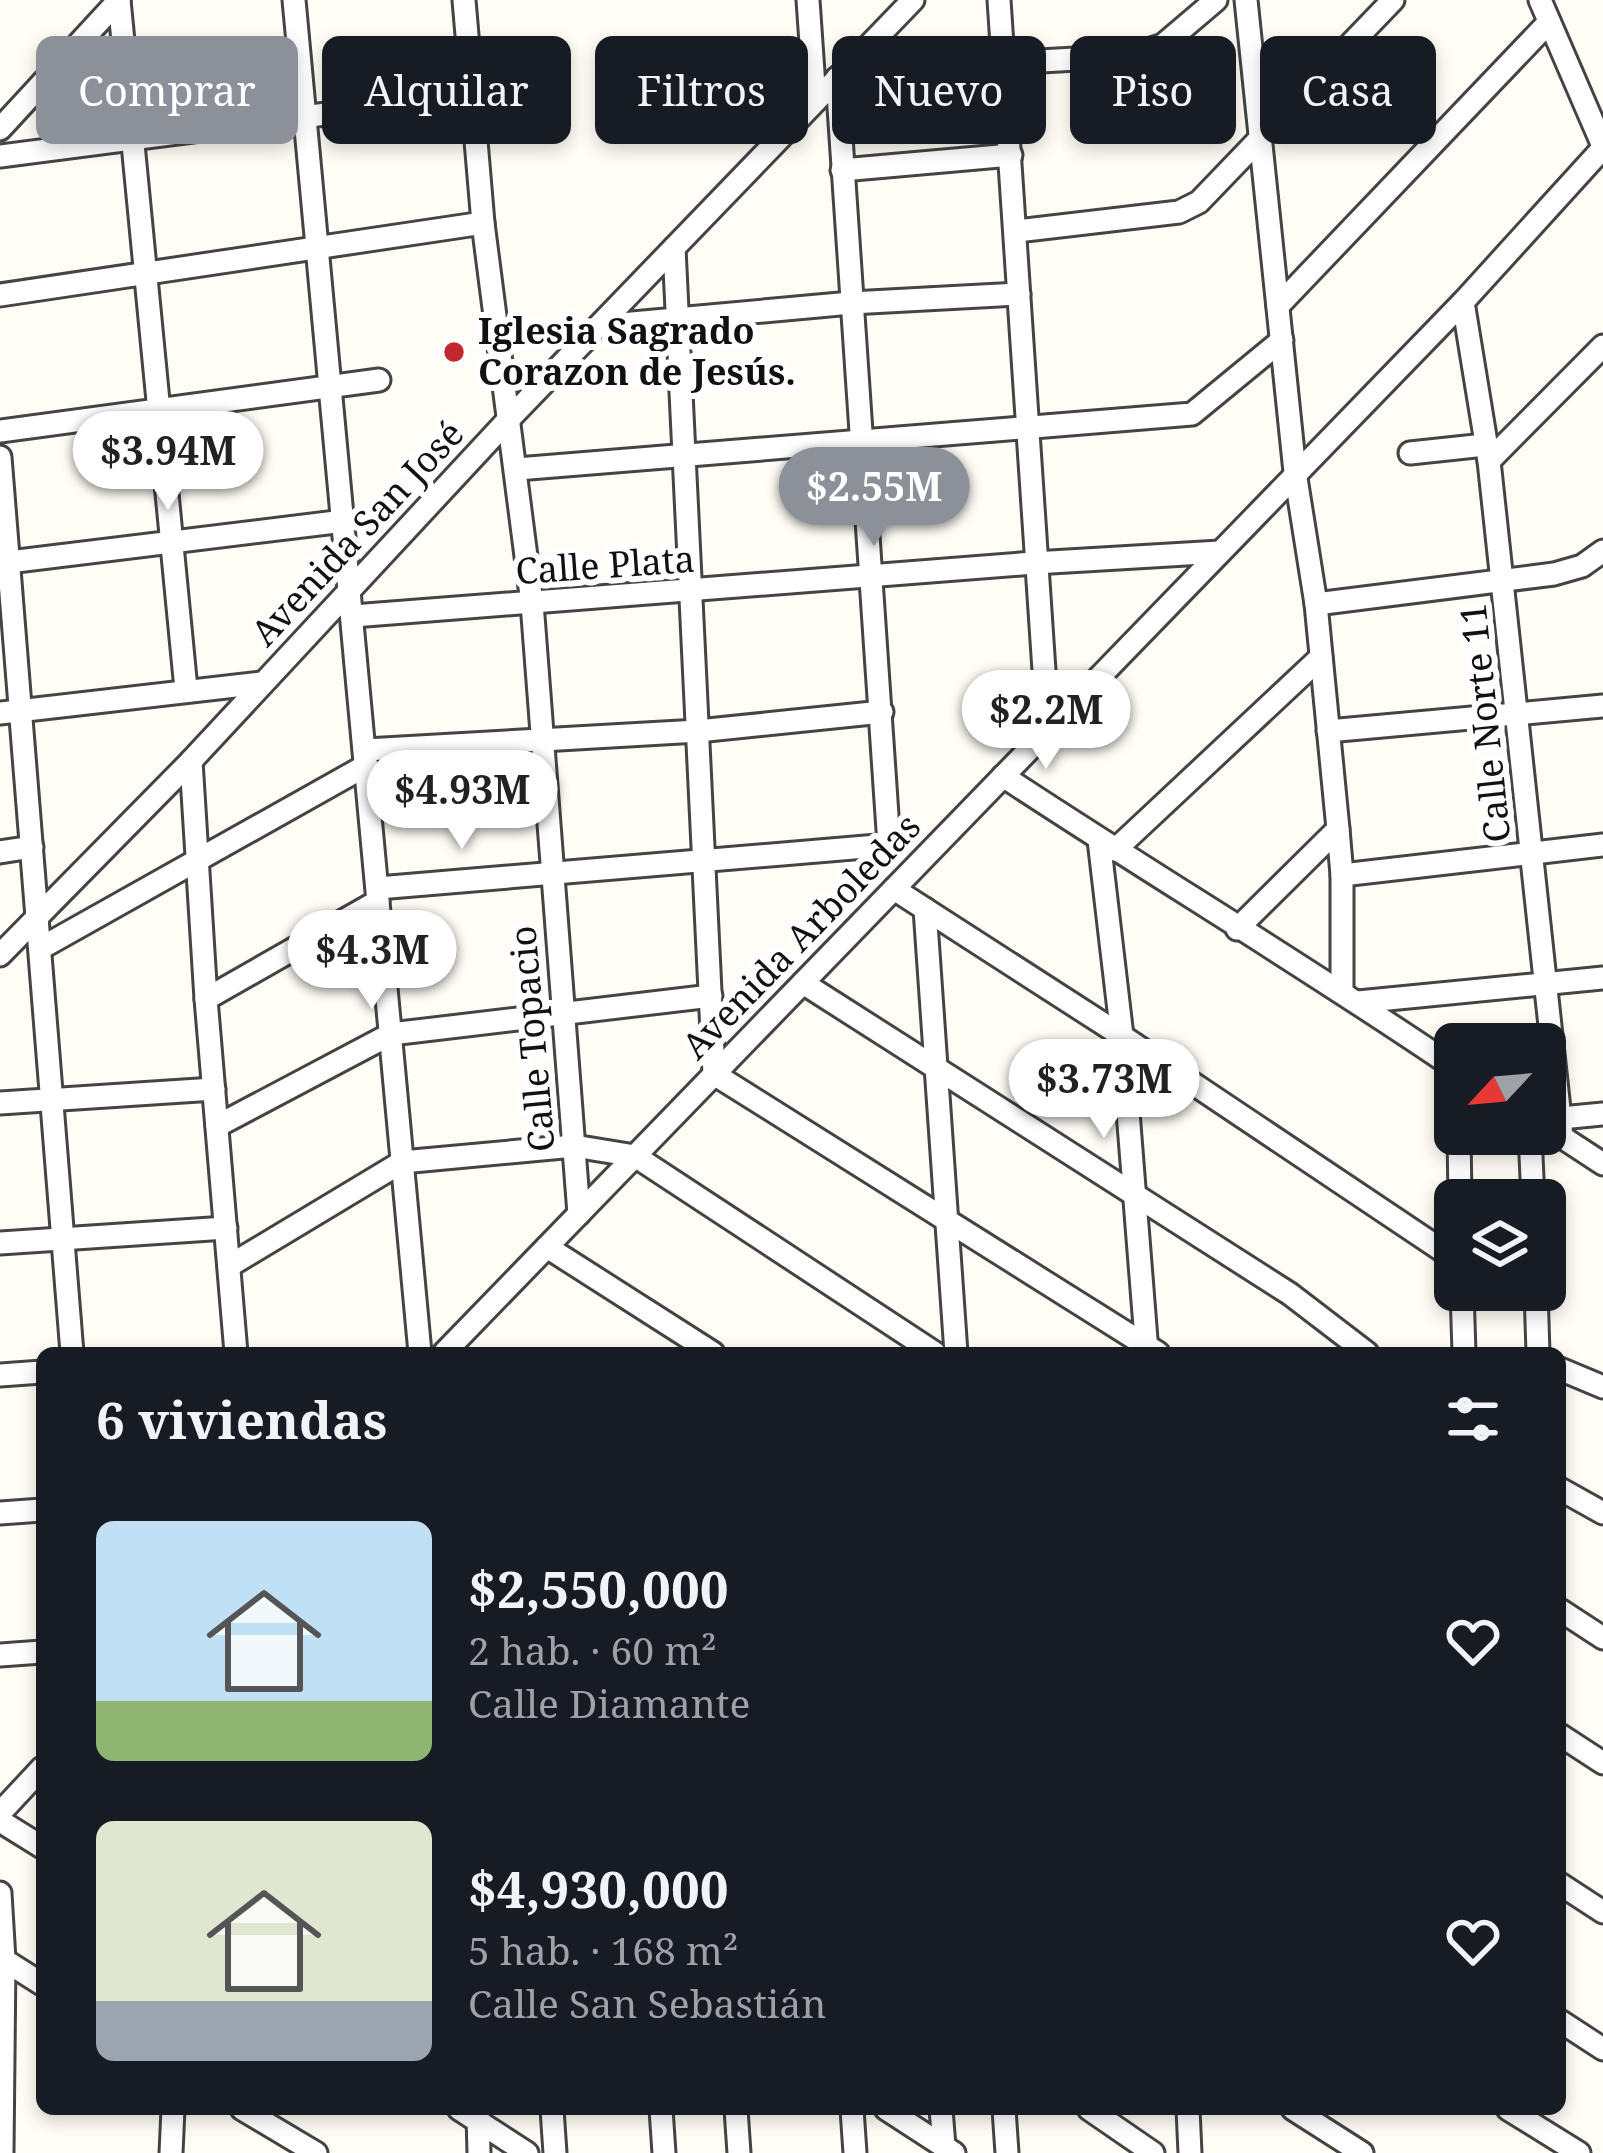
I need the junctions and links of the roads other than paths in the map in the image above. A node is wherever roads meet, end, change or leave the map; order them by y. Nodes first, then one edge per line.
1 (119, 0) edge
2 (294, 0) edge
3 (464, 0) edge
4 (808, 0) edge
5 (913, 0) edge
6 (999, 0) edge
7 (1216, 0) edge
8 (1246, 0) edge
9 (1393, 0) edge
10 (1540, 0) edge
11 (1550, 22) junction
12 (122, 36) edge
13 (878, 36) edge
14 (1002, 36) edge
15 (1359, 36) edge
16 (1046, 61) edge
17 (832, 83) edge
18 (815, 101) junction
19 (322, 116) edge
20 (308, 118) junction
21 (298, 119) edge
22 (3, 122) edge
23 (1260, 122) edge
24 (1260, 141) edge
25 (88, 144) edge
26 (133, 144) edge
27 (841, 144) edge
28 (1010, 144) edge
29 (1262, 144) edge
30 (1603, 147) edge
31 (1011, 155) junction
32 (0, 156) edge
33 (842, 170) junction
34 (483, 223) junction
35 (1017, 231) junction
36 (319, 248) junction
37 (674, 248) junction
38 (145, 274) junction
39 (1019, 294) junction
40 (0, 296) edge
41 (1463, 302) junction
42 (851, 303) junction
43 (1278, 306) junction
44 (679, 319) junction
45 (599, 326) junction
46 (1282, 340) junction
47 (1603, 346) edge
48 (379, 380) dead end
49 (333, 389) junction
50 (160, 409) junction
51 (508, 420) junction
52 (1028, 426) junction
53 (0, 430) edge
54 (865, 441) junction
55 (1410, 452) dead end
56 (1487, 453) junction
57 (0, 457) edge
58 (686, 457) junction
59 (517, 469) junction
60 (1295, 472) junction
61 (344, 521) junction
62 (172, 542) junction
63 (1603, 551) edge
64 (1220, 552) junction
65 (5, 562) edge
66 (1034, 563) junction
67 (873, 578) junction
68 (1502, 580) junction
69 (351, 590) junction
70 (692, 591) junction
71 (532, 603) junction
72 (1316, 604) junction
73 (353, 616) junction
74 (1321, 657) junction
75 (262, 683) junction
76 (186, 689) junction
77 (1603, 706) edge
78 (10, 712) edge
79 (882, 712) junction
80 (1516, 714) junction
81 (698, 730) junction
82 (1048, 730) junction
83 (1328, 730) junction
84 (543, 740) junction
85 (366, 757) junction
86 (191, 761) junction
87 (1003, 776) junction
88 (1338, 830) junction
89 (889, 845) junction
90 (1107, 845) junction
91 (1603, 845) edge
92 (32, 847) junction
93 (0, 852) edge
94 (1532, 854) junction
95 (199, 860) junction
96 (703, 861) junction
97 (914, 867) junction
98 (551, 873) junction
99 (1342, 875) junction
100 (893, 889) junction
101 (378, 895) junction
102 (925, 909) junction
103 (38, 916) junction
104 (1237, 929) junction
105 (41, 948) junction
106 (0, 955) edge
107 (1603, 978) edge
108 (803, 982) junction
109 (1546, 985) junction
110 (711, 996) junction
111 (1350, 996) junction
112 (206, 999) junction
113 (563, 1013) junction
114 (1549, 1023) edge
115 (391, 1034) junction
116 (1122, 1036) junction
117 (1434, 1053) edge
118 (937, 1072) junction
119 (714, 1074) junction
120 (214, 1089) junction
121 (53, 1100) junction
122 (0, 1103) edge
123 (1603, 1114) edge
124 (1566, 1124) edge
125 (217, 1126) junction
126 (1566, 1135) edge
127 (574, 1146) junction
128 (635, 1156) junction
129 (402, 1162) junction
130 (1603, 1164) edge
131 (1136, 1194) junction
132 (579, 1214) junction
133 (944, 1219) junction
134 (226, 1228) junction
135 (63, 1239) junction
136 (0, 1243) edge
137 (1434, 1244) edge
138 (547, 1246) junction
139 (229, 1266) junction
140 (1463, 1311) edge
141 (1537, 1311) edge
142 (678, 1342) edge
143 (462, 1344) edge
144 (72, 1347) edge
145 (236, 1347) edge
146 (419, 1347) edge
147 (926, 1347) edge
148 (955, 1347) edge
149 (1145, 1347) edge
150 (1150, 1347) edge
151 (1358, 1347) edge
152 (1464, 1347) edge
153 (1538, 1347) edge
154 (36, 1372) edge
155 (1566, 1372) edge
156 (0, 1375) edge
157 (1603, 1388) edge
158 (1566, 1492) edge
159 (36, 1510) edge
160 (0, 1513) edge
161 (1603, 1513) edge
162 (1566, 1614) edge
163 (1603, 1638) edge
164 (36, 1652) edge
165 (0, 1655) edge
166 (1566, 1739) edge
167 (1603, 1763) edge
168 (36, 1775) edge
169 (0, 1817) edge
170 (36, 1843) edge
171 (1566, 1888) edge
172 (0, 1893) edge
173 (1603, 1912) edge
174 (4, 1960) junction
175 (36, 1980) edge
176 (1566, 2025) edge
177 (1603, 2049) edge
178 (172, 2115) edge
179 (252, 2115) edge
180 (478, 2115) edge
181 (552, 2115) edge
182 (661, 2115) edge
183 (736, 2115) edge
184 (852, 2115) edge
185 (895, 2115) edge
186 (942, 2115) edge
187 (1004, 2115) edge
188 (1098, 2115) edge
189 (1187, 2115) edge
190 (1302, 2115) edge
191 (1518, 2115) edge
192 (949, 2150) edge
193 (2, 2153) edge
194 (171, 2153) edge
195 (316, 2153) edge
196 (479, 2153) edge
197 (527, 2153) edge
198 (555, 2153) edge
199 (664, 2153) edge
200 (739, 2153) edge
201 (855, 2153) edge
202 (1007, 2153) edge
203 (1154, 2153) edge
204 (1190, 2153) edge
205 (1362, 2153) edge
206 (1580, 2153) edge

1 - 12 street
1 - 22 street
2 - 20 street
3 - 34 street, Calle Topacio
4 - 18 street
5 - 13 street, Avenida San José
6 - 14 street
7 - 16 street
8 - 23 street
9 - 15 street
10 - 11 street
11 - 30 street
11 - 43 street
17 - 18 street, Avenida San José
18 - 37 street, Avenida San José
19 - 20 street
20 - 21 street
20 - 36 street
24 - 35 street
25 - 32 street
26 - 38 street
27 - 33 street
28 - 31 street
29 - 43 street
30 - 41 street, Avenida Arboledas
31 - 33 street
31 - 35 street
33 - 42 street
34 - 36 street
34 - 51 street, Calle Topacio
35 - 39 street
36 - 38 street
36 - 49 street
37 - 44 street
37 - 45 street, Avenida San José
38 - 40 street
38 - 50 street
39 - 42 street
39 - 52 street
41 - 56 street, Calle Norte 11
41 - 60 street, Avenida Arboledas
42 - 44 street
42 - 54 street
43 - 46 street
44 - 45 street
44 - 58 street
45 - 51 street, Avenida San José
46 - 52 street
46 - 60 street
47 - 56 street
48 - 49 street
49 - 50 street
49 - 61 street
50 - 53 street
50 - 62 street
51 - 59 street, Calle Topacio
51 - 69 street, Avenida San José
52 - 54 street
52 - 66 street
54 - 58 street
54 - 67 street
55 - 56 street
56 - 68 street, Calle Norte 11
57 - 65 street
58 - 59 street
58 - 70 street
59 - 71 street, Calle Topacio
60 - 64 street, Avenida Arboledas
60 - 72 street
61 - 62 street
61 - 69 street
62 - 65 street
62 - 76 street
63 - 68 street
64 - 66 street, Calle Plata
64 - 82 street, Avenida Arboledas
65 - 78 street
66 - 67 street, Calle Plata
66 - 82 street
67 - 70 street, Calle Plata
67 - 79 street
68 - 72 street
68 - 80 street, Calle Norte 11
69 - 73 street
69 - 75 street, Avenida San José
70 - 71 street, Calle Plata
70 - 81 street
71 - 73 street, Calle Plata
71 - 84 street, Calle Topacio
72 - 74 street
73 - 85 street
74 - 83 street
74 - 90 street
75 - 76 street
75 - 86 street, Avenida San José
76 - 78 street
77 - 80 street
78 - 92 street
79 - 81 street
79 - 89 street
80 - 83 street
80 - 94 street, Calle Norte 11
81 - 84 street
81 - 96 street
82 - 87 street, Avenida Arboledas
83 - 88 street
84 - 85 street
84 - 98 street, Calle Topacio
85 - 95 street
85 - 101 street
86 - 95 street
86 - 103 street, Avenida San José
87 - 90 street
87 - 97 street, Avenida Arboledas
88 - 99 street
88 - 104 street
89 - 96 street
89 - 97 street
90 - 104 street
90 - 116 street
91 - 94 street
92 - 93 street
92 - 103 street
94 - 99 street
94 - 109 street, Calle Norte 11
95 - 105 street
95 - 112 street
96 - 98 street
96 - 110 street
97 - 100 street, Avenida Arboledas
98 - 101 street
98 - 113 street, Calle Topacio
99 - 111 street
100 - 102 street
100 - 108 street, Avenida Arboledas
101 - 112 street
101 - 115 street
102 - 116 street
102 - 118 street
103 - 105 street
103 - 106 street, Avenida San José
104 - 111 street
105 - 121 street
107 - 109 street
108 - 118 street
108 - 119 street, Avenida Arboledas
109 - 111 street
109 - 114 street, Calle Norte 11
110 - 113 street
110 - 119 street
111 - 117 street
112 - 120 street
113 - 115 street
113 - 127 street, Calle Topacio
115 - 125 street
115 - 129 street
116 - 131 street
116 - 137 street
118 - 131 street
118 - 133 street
119 - 128 street, Avenida Arboledas
119 - 133 street
120 - 121 street
120 - 125 street
121 - 122 street
121 - 135 street
123 - 124 street
125 - 134 street
126 - 130 street
127 - 128 street
127 - 129 street
127 - 132 street, Calle Topacio
128 - 132 street, Avenida Arboledas
128 - 147 street
129 - 139 street
129 - 146 street
131 - 150 street
131 - 151 street
132 - 138 street, Avenida Arboledas
133 - 148 street
133 - 149 street
134 - 135 street
134 - 139 street
135 - 136 street
135 - 144 street
138 - 142 street
138 - 143 street, Avenida Arboledas
139 - 145 street
140 - 152 street
141 - 153 street
154 - 156 street
155 - 157 street
158 - 161 street
159 - 160 street
162 - 163 street
164 - 165 street
166 - 167 street
168 - 169 street
169 - 170 street
171 - 173 street
172 - 174 street
174 - 175 street
174 - 193 street
176 - 177 street
178 - 194 street
179 - 195 street
180 - 196 street
180 - 197 street
181 - 198 street
182 - 199 street
183 - 200 street
184 - 201 street
185 - 192 street
186 - 192 street
187 - 202 street
188 - 203 street
189 - 204 street
190 - 205 street
191 - 206 street

